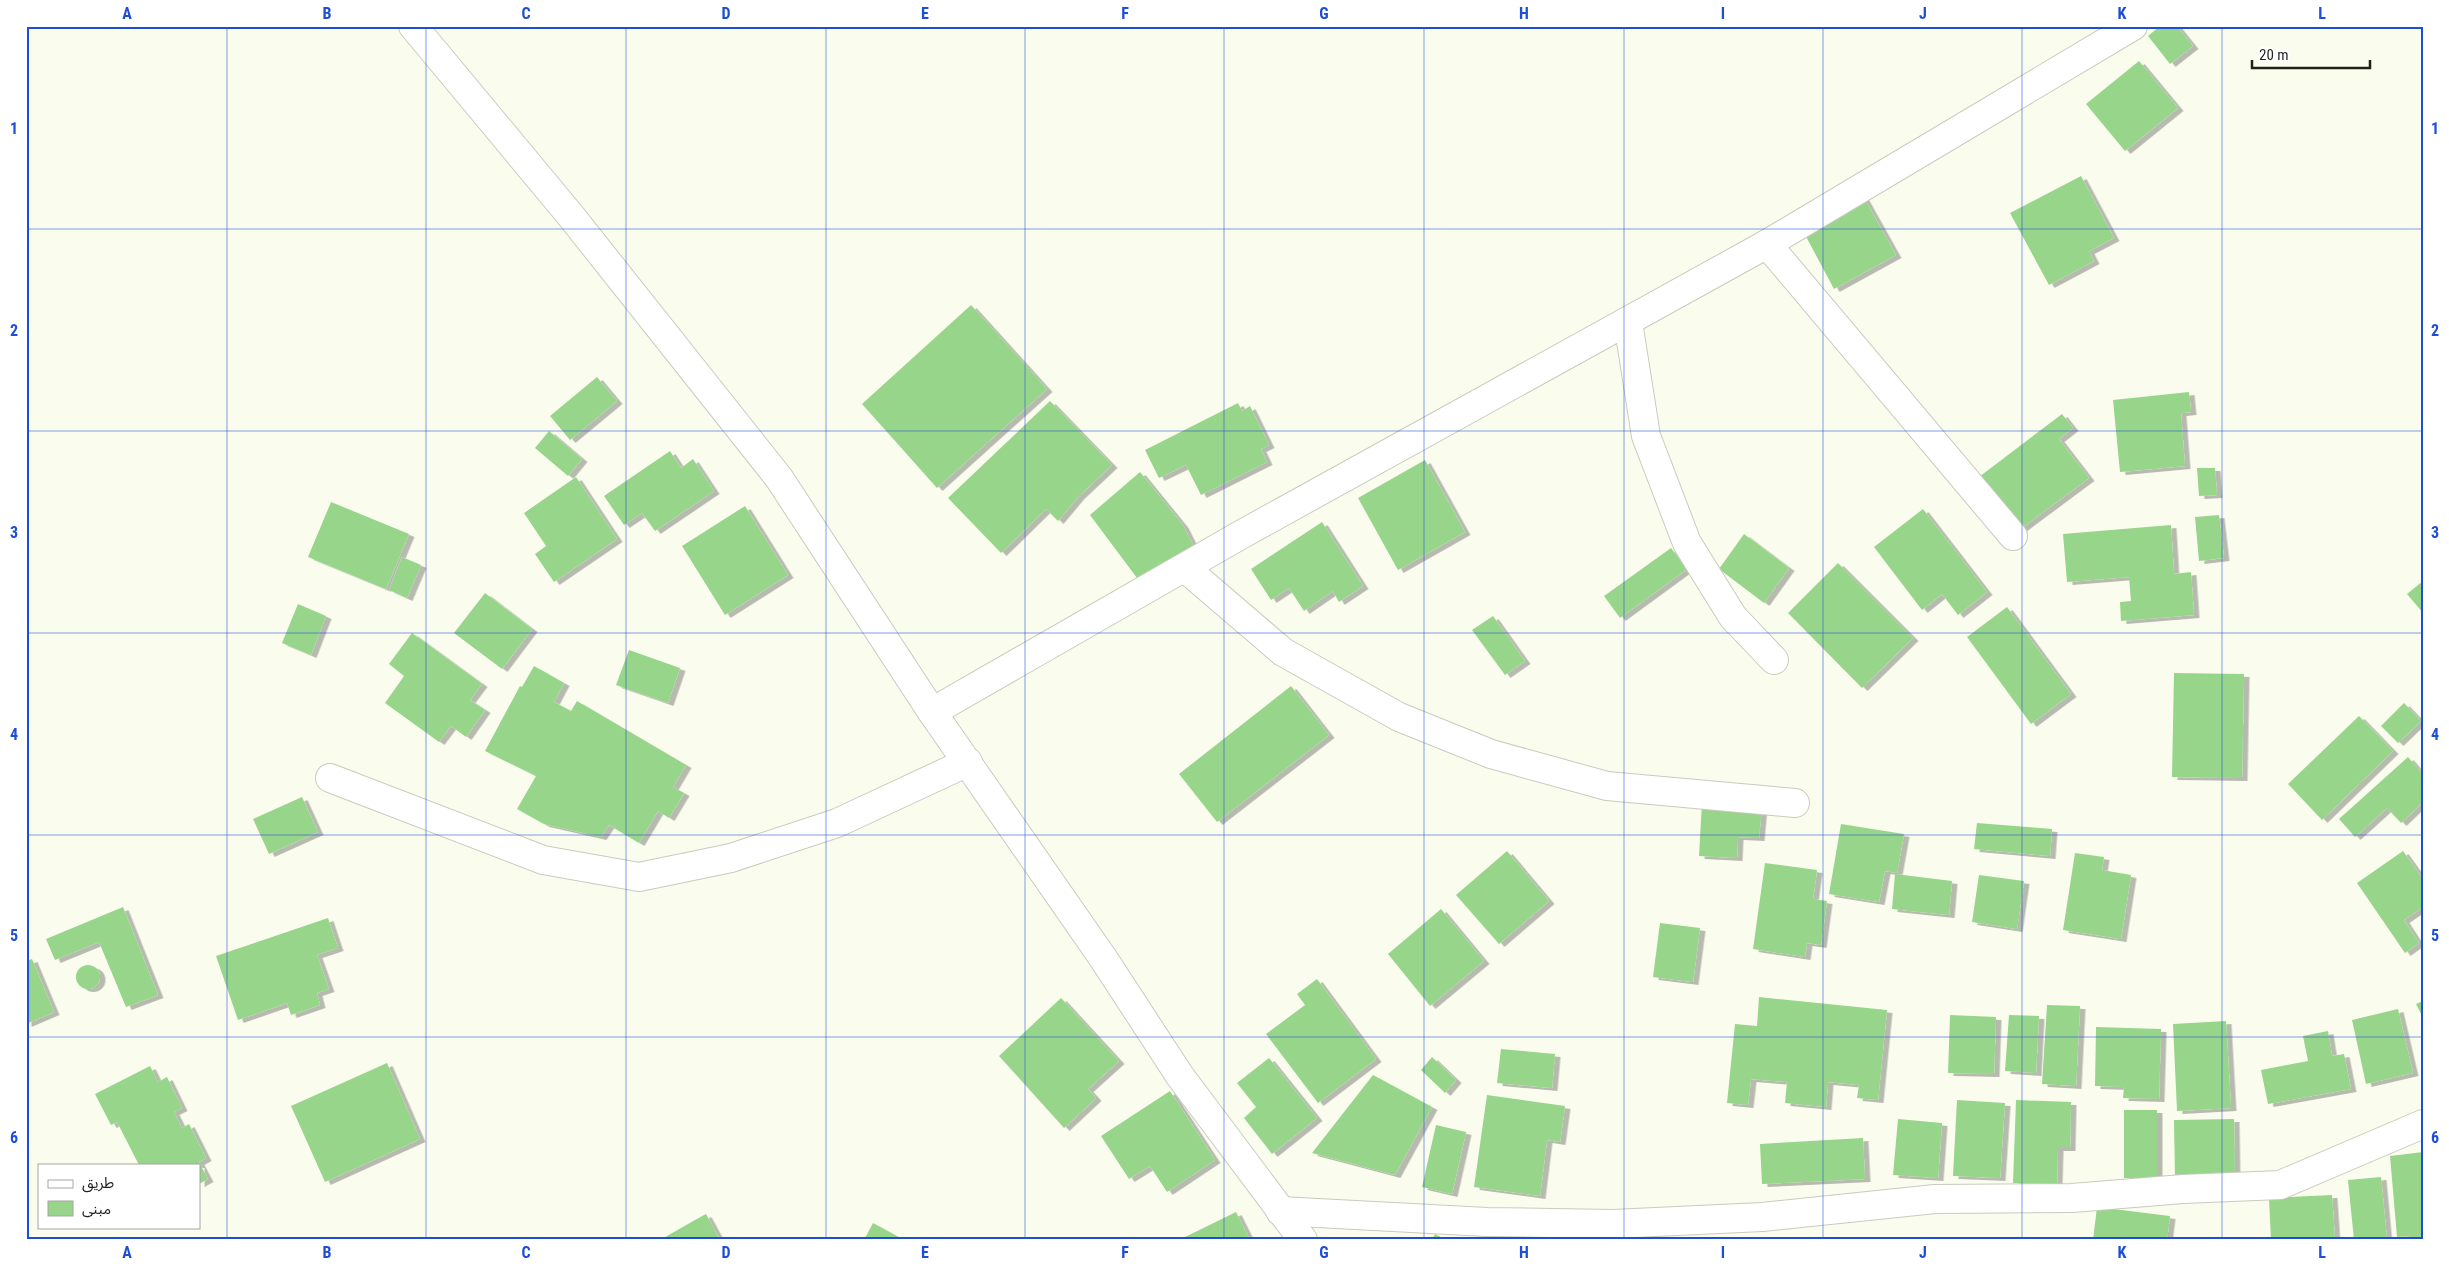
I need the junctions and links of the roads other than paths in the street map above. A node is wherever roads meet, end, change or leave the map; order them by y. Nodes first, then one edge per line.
1 (413, 26) edge
2 (2133, 26) edge
3 (1767, 244) junction
4 (1628, 322) junction
5 (2013, 536) dead end
6 (1185, 568) junction
7 (1774, 660) dead end
8 (932, 712) junction
9 (968, 762) junction
10 (330, 778) dead end
11 (1796, 803) dead end
12 (2423, 1124) edge
13 (1280, 1212) junction
14 (1303, 1240) edge

1 - 8 street
2 - 3 street
3 - 4 street
3 - 5 street
4 - 6 street
4 - 7 street
6 - 8 street
6 - 11 street
8 - 9 street
9 - 10 street
9 - 13 street
12 - 13 street
13 - 14 street

